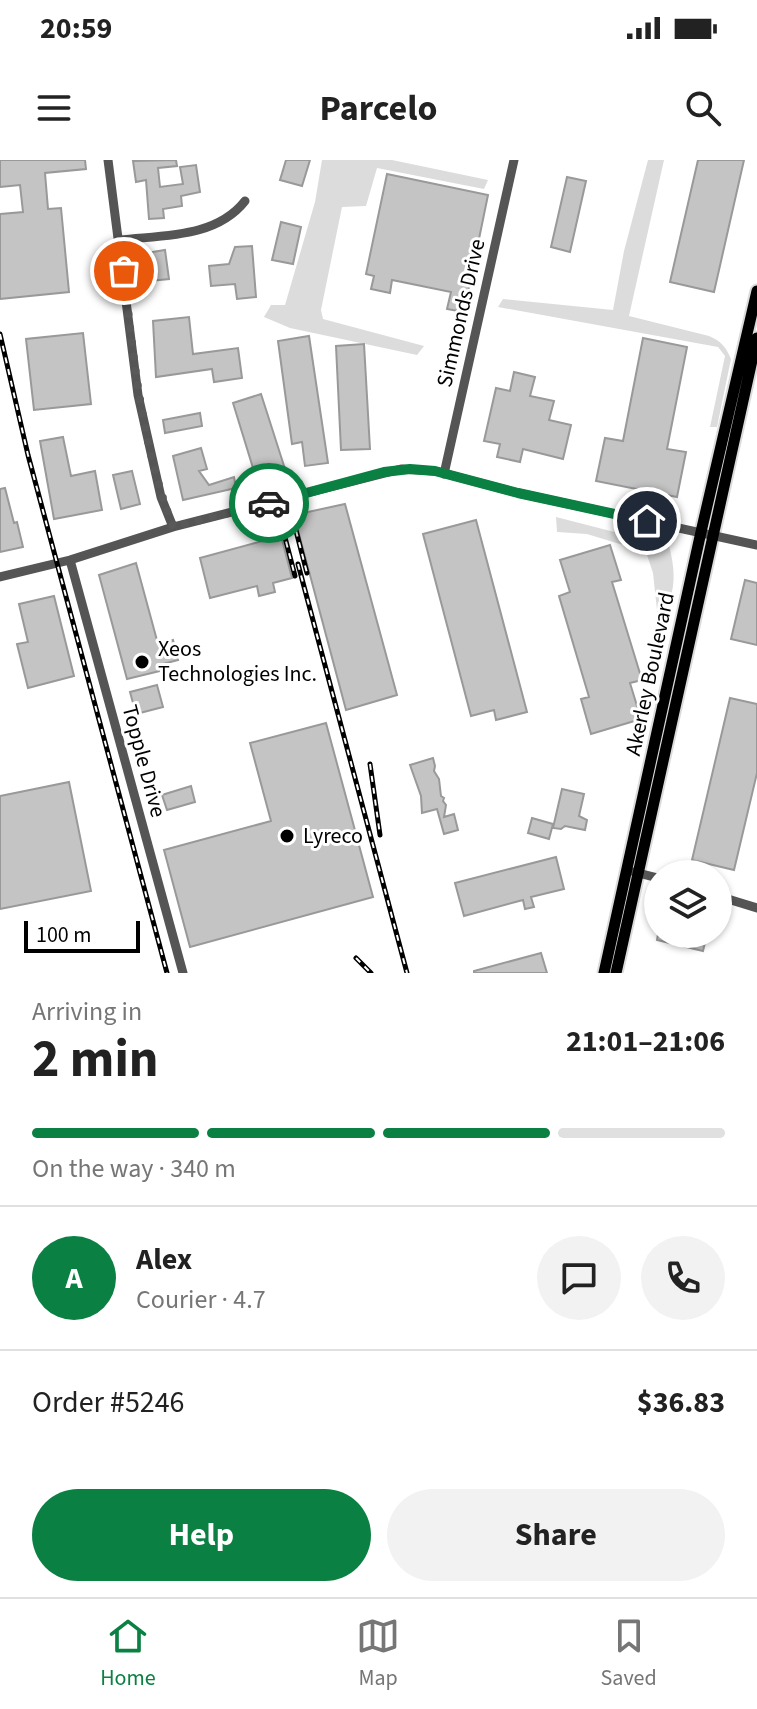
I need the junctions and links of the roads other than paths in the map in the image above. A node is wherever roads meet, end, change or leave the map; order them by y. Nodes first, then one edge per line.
1 (108, 160) edge
2 (514, 160) edge
3 (245, 201) dead end
4 (120, 240) junction
5 (757, 291) edge
6 (757, 338) edge
7 (444, 474) junction
8 (173, 527) junction
9 (706, 534) junction
10 (757, 545) edge
11 (70, 560) junction
12 (0, 577) edge
13 (633, 872) junction
14 (644, 875) edge
15 (732, 900) edge
16 (757, 908) edge
17 (183, 973) edge
18 (604, 973) edge
19 (616, 973) edge

1 - 4 street
2 - 7 street, Simmonds Drive
3 - 4 street
4 - 8 street
5 - 9 main road, Akerley Boulevard
6 - 9 main road, Akerley Boulevard
7 - 8 street
7 - 9 street
8 - 11 street
9 - 10 street
9 - 13 main road, Akerley Boulevard
11 - 12 street
11 - 17 street, Topple Drive
13 - 14 street
13 - 18 main road, Akerley Boulevard
13 - 19 main road, Akerley Boulevard
15 - 16 street

